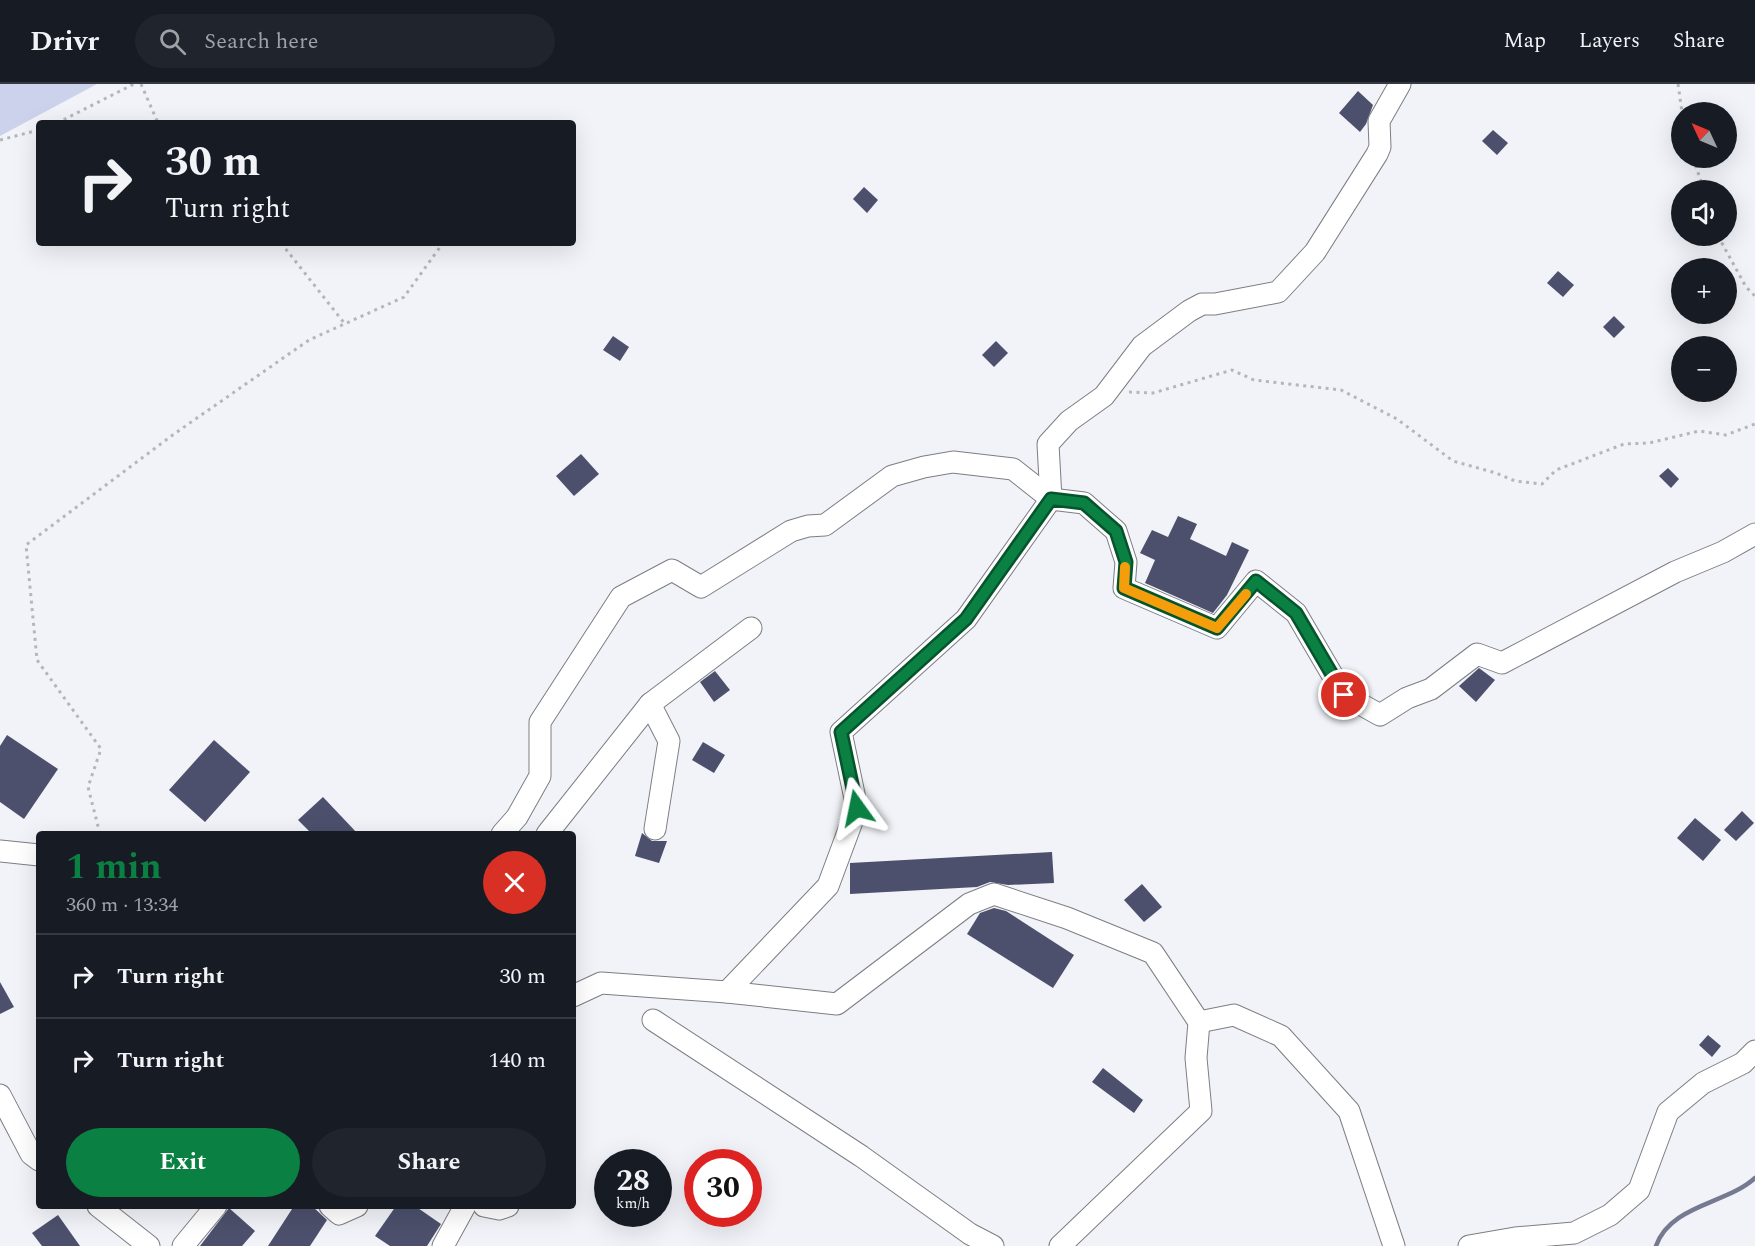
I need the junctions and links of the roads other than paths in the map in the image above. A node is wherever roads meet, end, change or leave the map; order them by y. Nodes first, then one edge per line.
1 (1400, 84) edge
2 (1051, 499) junction
3 (1755, 534) edge
4 (751, 628) dead end
5 (650, 704) junction
6 (655, 829) dead end
7 (505, 831) edge
8 (549, 831) edge
9 (0, 851) edge
10 (36, 855) edge
11 (727, 992) junction
12 (576, 995) edge
13 (653, 1020) dead end
14 (1199, 1022) junction
15 (1755, 1051) edge
16 (0, 1095) edge
17 (36, 1158) edge
18 (102, 1209) edge
19 (214, 1209) edge
20 (333, 1209) edge
21 (350, 1209) edge
22 (463, 1209) edge
23 (149, 1246) edge
24 (183, 1246) edge
25 (444, 1246) edge
26 (993, 1246) edge
27 (1060, 1246) edge
28 (1394, 1246) edge
29 (1470, 1246) edge

1 - 2 street
2 - 3 street
2 - 7 street
2 - 11 street
4 - 5 street
5 - 6 street
5 - 8 street
9 - 10 street
11 - 12 street
11 - 14 street
13 - 26 street
14 - 27 street
14 - 28 street
15 - 29 street
16 - 17 street
18 - 23 street
19 - 24 street
20 - 21 street
22 - 25 street

